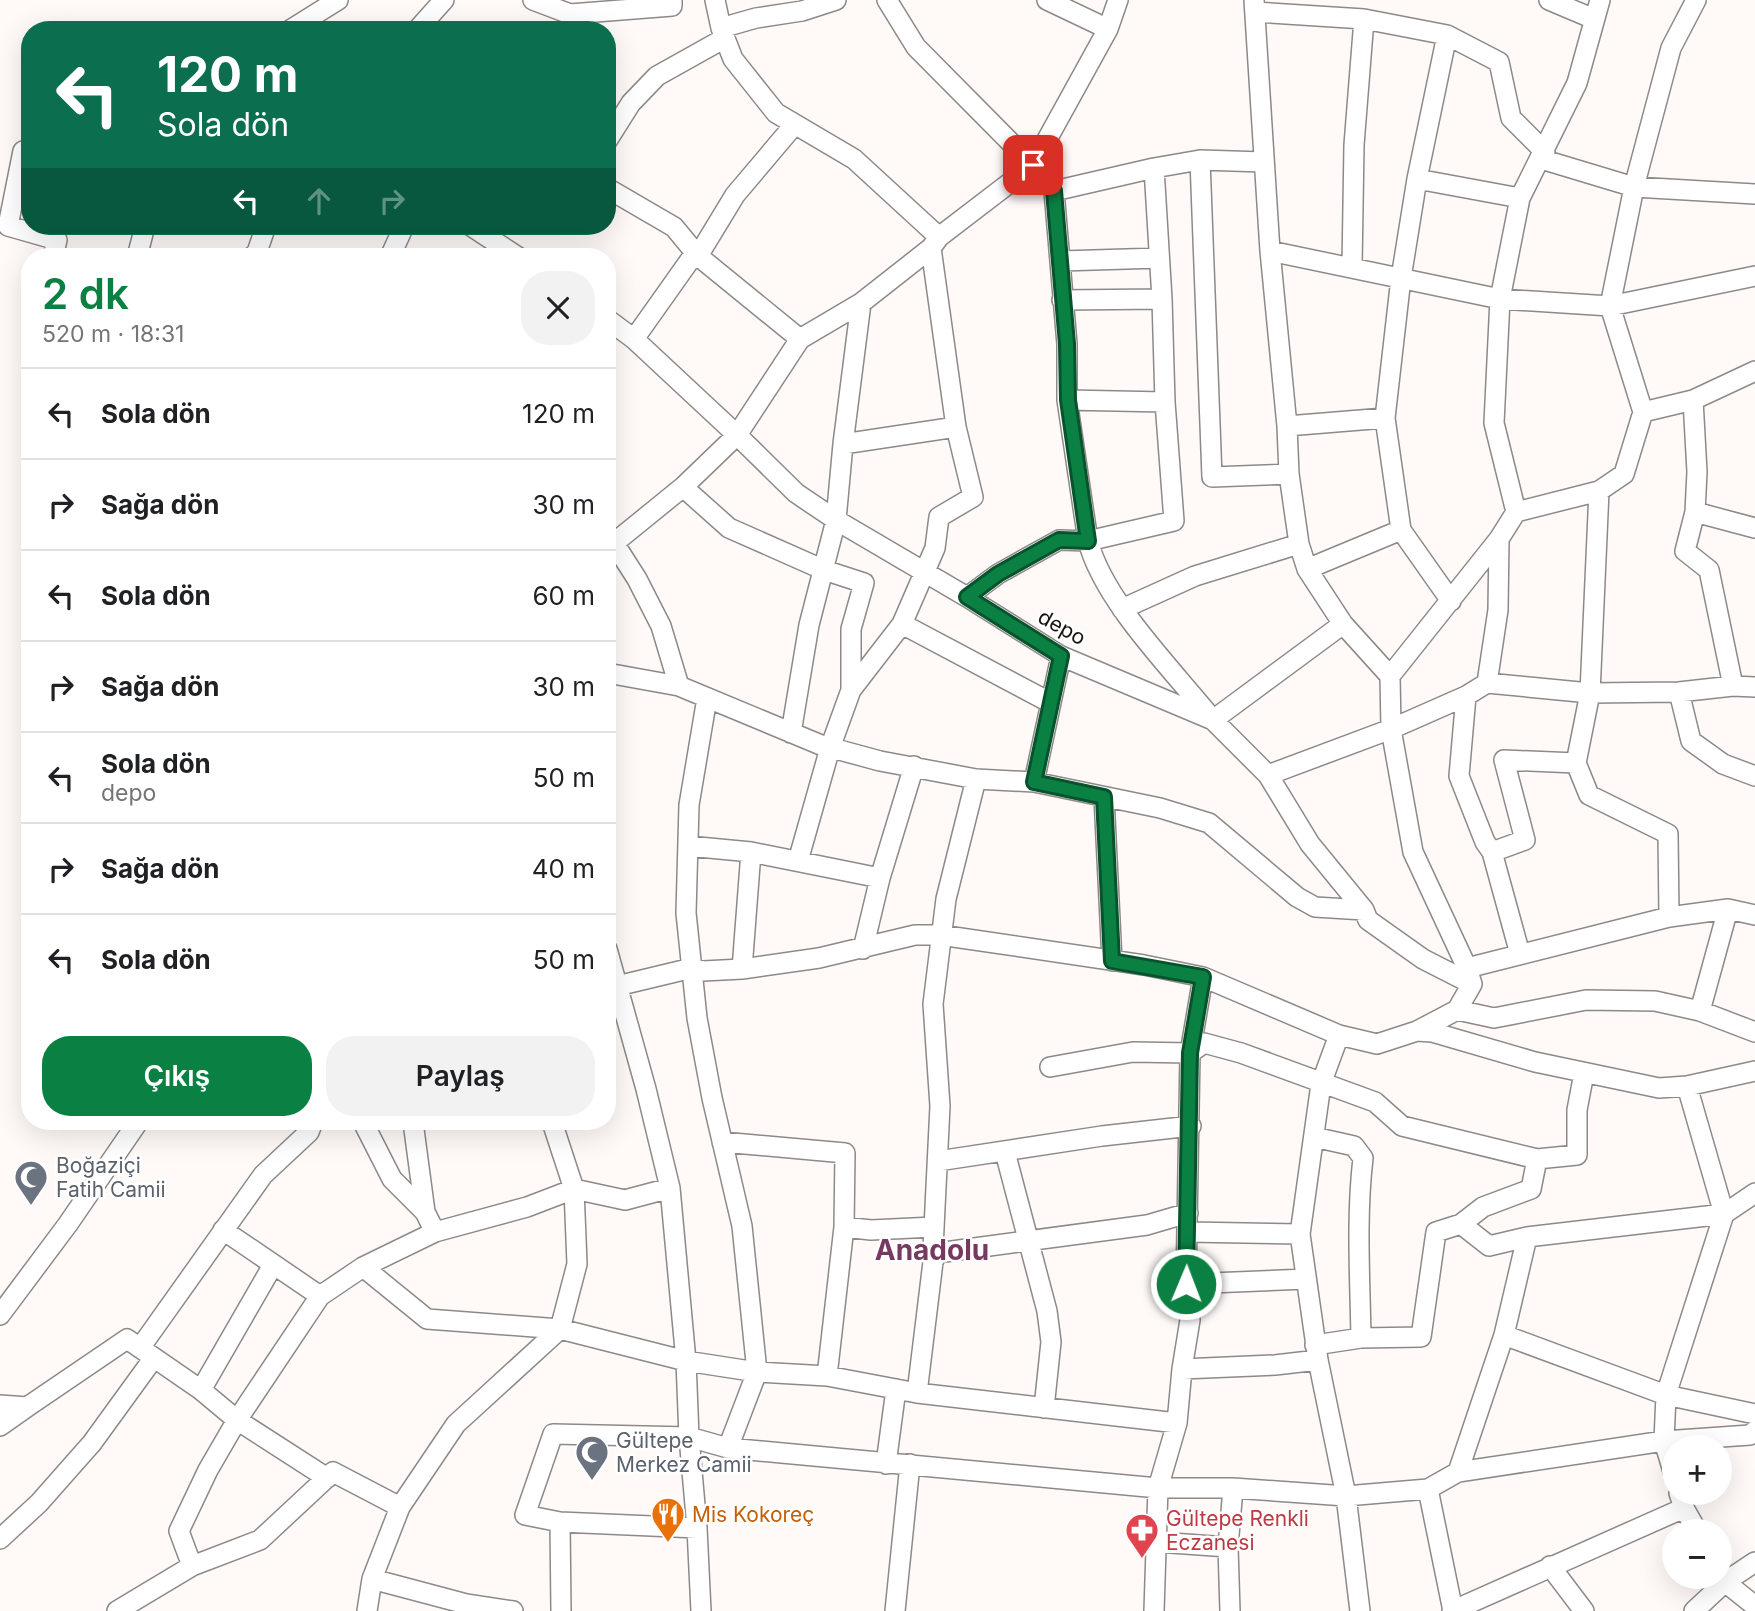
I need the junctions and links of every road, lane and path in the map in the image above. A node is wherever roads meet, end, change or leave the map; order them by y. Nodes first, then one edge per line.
1 (338, 0) edge
2 (444, 0) edge
3 (533, 0) edge
4 (672, 0) edge
5 (715, 0) edge
6 (836, 0) edge
7 (887, 0) edge
8 (1048, 0) edge
9 (1118, 0) edge
10 (1549, 0) edge
11 (1696, 0) edge
12 (1254, 6) edge
13 (1597, 9) edge
14 (565, 14) edge
15 (1364, 19) junction
16 (304, 21) edge
17 (425, 21) edge
18 (1108, 29) junction
19 (723, 33) junction
20 (1447, 36) junction
21 (795, 124) junction
22 (616, 127) edge
23 (1543, 155) junction
24 (1199, 160) junction
25 (21, 161) edge
26 (1264, 162) junction
27 (1033, 165) junction
28 (1153, 168) junction
29 (1417, 179) junction
30 (1634, 187) junction
31 (1054, 191) junction
32 (616, 193) edge
33 (1755, 194) edge
34 (1520, 198) junction
35 (21, 230) edge
36 (40, 235) edge
37 (485, 235) edge
38 (935, 243) junction
39 (55, 248) edge
40 (504, 248) edge
41 (1270, 251) junction
42 (698, 256) junction
43 (1158, 258) junction
44 (1061, 261) junction
45 (1352, 267) junction
46 (1755, 276) edge
47 (1401, 278) junction
48 (1162, 299) junction
49 (1500, 299) junction
50 (1062, 300) junction
51 (861, 303) junction
52 (1610, 306) junction
53 (616, 326) edge
54 (634, 339) junction
55 (800, 339) junction
56 (1755, 371) edge
57 (1068, 400) junction
58 (1693, 400) junction
59 (1165, 402) junction
60 (1643, 412) junction
61 (1385, 418) junction
62 (1287, 426) junction
63 (956, 427) junction
64 (737, 435) junction
65 (843, 444) junction
66 (1289, 474) junction
67 (683, 487) junction
68 (1600, 491) junction
69 (1516, 512) junction
70 (1695, 512) junction
71 (836, 520) junction
72 (1755, 528) edge
73 (1401, 530) junction
74 (1499, 539) junction
75 (616, 540) edge
76 (1088, 541) junction
77 (1299, 544) junction
78 (616, 551) edge
79 (1307, 569) junction
80 (824, 570) junction
81 (924, 572) junction
82 (967, 597) junction
83 (1451, 601) junction
84 (1122, 609) junction
85 (902, 624) junction
86 (1343, 624) junction
87 (1061, 656) junction
88 (616, 675) edge
89 (1390, 676) junction
90 (1488, 683) junction
91 (679, 686) junction
92 (1733, 686) junction
93 (1755, 687) edge
94 (852, 690) junction
95 (1590, 692) junction
96 (1679, 692) junction
97 (1466, 696) junction
98 (707, 698) junction
99 (1051, 703) junction
100 (1213, 720) junction
101 (1391, 729) junction
102 (791, 733) junction
103 (830, 748) junction
104 (1576, 763) junction
105 (914, 766) junction
106 (1268, 775) junction
107 (1755, 776) edge
108 (976, 779) junction
109 (1034, 782) junction
110 (1104, 797) junction
111 (688, 846) junction
112 (751, 852) junction
113 (1492, 852) junction
114 (798, 861) junction
115 (880, 878) junction
116 (1728, 909) junction
117 (1364, 911) junction
118 (1755, 915) edge
119 (1669, 917) junction
120 (940, 935) junction
121 (863, 948) junction
122 (1520, 954) junction
123 (1112, 961) junction
124 (692, 968) junction
125 (742, 969) junction
126 (1470, 976) junction
127 (1203, 977) junction
128 (616, 982) edge
129 (617, 986) junction
130 (1457, 1010) junction
131 (1700, 1011) junction
132 (1417, 1031) junction
133 (1755, 1032) edge
134 (1339, 1035) junction
135 (1190, 1053) junction
136 (1051, 1067) dead end
137 (1755, 1071) edge
138 (1584, 1073) junction
139 (1321, 1084) junction
140 (1687, 1086) junction
141 (1191, 1126) junction
142 (133, 1130) edge
143 (310, 1130) edge
144 (367, 1130) edge
145 (414, 1130) edge
146 (555, 1130) edge
147 (1314, 1137) junction
148 (722, 1142) junction
149 (1005, 1152) junction
150 (1537, 1159) junction
151 (938, 1161) junction
152 (670, 1188) junction
153 (574, 1189) junction
154 (1755, 1193) edge
155 (425, 1212) junction
156 (1724, 1214) junction
157 (1188, 1223) junction
158 (1461, 1224) junction
159 (844, 1227) junction
160 (934, 1227) junction
161 (223, 1230) junction
162 (435, 1232) junction
163 (1300, 1234) junction
164 (1528, 1237) junction
165 (1027, 1241) junction
166 (937, 1253) junction
167 (273, 1265) junction
168 (363, 1267) junction
169 (1307, 1279) junction
170 (1186, 1284) junction
171 (320, 1296) junction
172 (0, 1315) edge
173 (560, 1329) junction
174 (1504, 1335) junction
175 (1361, 1338) junction
176 (1317, 1352) junction
177 (146, 1353) junction
178 (687, 1361) junction
179 (1182, 1369) junction
180 (757, 1372) junction
181 (827, 1376) junction
182 (896, 1389) junction
183 (201, 1390) junction
184 (916, 1392) junction
185 (1666, 1395) junction
186 (0, 1405) edge
187 (27, 1407) junction
188 (1044, 1408) junction
189 (1755, 1414) edge
190 (237, 1420) junction
191 (1177, 1423) junction
192 (0, 1426) edge
193 (1755, 1430) edge
194 (1664, 1435) edge
195 (1732, 1436) edge
196 (689, 1437) junction
197 (1662, 1441) edge
198 (728, 1448) junction
199 (886, 1464) junction
200 (910, 1464) junction
201 (1458, 1472) junction
202 (327, 1478) junction
203 (1233, 1488) junction
204 (1158, 1489) junction
205 (1428, 1489) junction
206 (1346, 1496) junction
207 (1671, 1505) edge
208 (400, 1507) junction
209 (560, 1522) junction
210 (697, 1528) junction
211 (0, 1539) edge
212 (1157, 1542) junction
213 (1228, 1547) junction
214 (1755, 1562) edge
215 (192, 1566) junction
216 (1550, 1566) junction
217 (1732, 1574) edge
218 (372, 1579) junction
219 (1732, 1586) edge
220 (1714, 1589) edge
221 (1755, 1606) edge
222 (1699, 1609) edge
223 (117, 1611) edge
224 (367, 1611) edge
225 (513, 1611) edge
226 (561, 1611) edge
227 (701, 1611) edge
228 (895, 1611) edge
229 (1154, 1611) edge
230 (1230, 1611) edge
231 (1360, 1611) edge
232 (1453, 1611) edge
233 (1584, 1611) edge

1 - 16 street
2 - 17 street
3 - 14 street
4 - 14 street
5 - 19 street
6 - 19 street
7 - 27 street
8 - 18 street
9 - 18 street
10 - 13 street
11 - 30 street
12 - 15 street
12 - 26 street
13 - 23 street
15 - 20 street
15 - 45 street
18 - 27 street
19 - 21 street
19 - 22 street
20 - 23 street
20 - 29 street
21 - 38 street
21 - 42 street
23 - 30 street
23 - 34 street
24 - 26 street
24 - 28 street
24 - 66 street
25 - 35 street
26 - 41 street
27 - 31 street
27 - 38 street
28 - 31 street
28 - 43 street
29 - 34 street
29 - 47 street
30 - 33 street
30 - 52 street
31 - 44 street
32 - 42 street
34 - 49 street
36 - 39 street
37 - 40 street
38 - 51 street
38 - 63 street
41 - 45 street
41 - 62 street
42 - 54 street
42 - 55 street
43 - 44 street
43 - 48 street
44 - 50 street
45 - 47 street
46 - 52 street
47 - 49 street
47 - 61 street
48 - 50 street
48 - 59 street
49 - 52 street
49 - 69 street
50 - 57 street
51 - 55 street
51 - 65 street
52 - 60 street
53 - 54 street, depo
54 - 64 street, depo
55 - 64 street
56 - 58 street
57 - 59 street
57 - 76 street
58 - 60 street
58 - 70 street
59 - 76 street
60 - 68 street
61 - 62 street
61 - 73 street
62 - 66 street
63 - 65 street
63 - 81 street
64 - 67 street
64 - 71 street, depo
65 - 71 street
66 - 77 street
67 - 75 street
67 - 80 street
68 - 69 street
68 - 95 street
69 - 74 street
70 - 72 street
70 - 92 street
71 - 80 street
71 - 81 street, depo
73 - 79 street
73 - 83 street
74 - 83 street
74 - 90 street
76 - 82 street
76 - 84 street
77 - 79 street
77 - 84 street
78 - 91 street
79 - 86 street
80 - 94 street
80 - 102 street
81 - 82 street, depo
81 - 85 street
82 - 87 street, depo
83 - 89 street
84 - 100 street
85 - 94 street
85 - 99 street
86 - 89 street
86 - 100 street
87 - 99 street
87 - 100 street, depo
88 - 91 street
89 - 101 street
90 - 95 street
90 - 97 street
91 - 98 street
92 - 93 street
92 - 96 street
94 - 103 street
95 - 96 street
95 - 104 street
96 - 107 street
97 - 101 street
97 - 113 street
98 - 102 street
98 - 111 street
99 - 109 street
100 - 106 street, depo
101 - 106 street
101 - 126 street
102 - 103 street
103 - 105 street
103 - 114 street
104 - 113 street
104 - 119 street
105 - 108 street
105 - 115 street
106 - 117 street, depo
108 - 109 street
108 - 120 street
109 - 110 street
110 - 117 street
110 - 123 street
111 - 112 street
111 - 124 street
112 - 114 street
112 - 125 street
113 - 122 street
114 - 115 street
115 - 121 street
116 - 118 street
116 - 119 street
116 - 131 street
117 - 126 street, depo
119 - 122 street
120 - 121 street
120 - 123 street
120 - 151 street
121 - 125 street
122 - 126 street
123 - 127 street
124 - 125 street
124 - 129 street
124 - 148 street
126 - 130 street
127 - 134 street
127 - 135 street
128 - 129 street
129 - 152 street
130 - 131 street
130 - 132 street
131 - 133 street
132 - 134 street
132 - 138 street
134 - 139 street
135 - 136 street
135 - 139 street
135 - 141 street
137 - 140 street
138 - 140 street
138 - 150 street
139 - 147 street
139 - 150 street
140 - 156 street
141 - 149 street
141 - 157 street
142 - 172 street
143 - 161 street
144 - 155 street
145 - 155 street
146 - 153 street
147 - 163 street
147 - 175 street
148 - 159 street
148 - 180 street
149 - 151 street
149 - 165 street
150 - 158 street
151 - 160 street
152 - 153 street
152 - 178 street
153 - 162 street
153 - 173 street
154 - 156 street
155 - 162 street
156 - 164 street
156 - 185 street
157 - 163 street
157 - 165 street
157 - 170 street
158 - 164 street
158 - 175 street
159 - 160 street
159 - 181 street
160 - 166 street
161 - 167 street
161 - 177 street
162 - 168 street
163 - 169 street
164 - 174 street
165 - 166 street
165 - 188 street
166 - 184 street
167 - 171 street
167 - 183 street
168 - 171 street
168 - 173 street
169 - 170 street
169 - 176 street
170 - 179 street
171 - 190 street
173 - 178 street
173 - 208 street
174 - 185 street
174 - 201 street
175 - 176 street
176 - 179 street
176 - 206 street
177 - 183 street
177 - 187 street
177 - 211 street
178 - 180 street
178 - 196 street
179 - 191 street
180 - 181 street
180 - 198 street
181 - 182 street
182 - 184 street
182 - 199 street
183 - 190 street
184 - 188 street
185 - 189 street
185 - 194 street
186 - 187 street
187 - 192 street
188 - 191 street
190 - 202 street
190 - 215 street
191 - 204 street
193 - 195 street
196 - 198 street
196 - 209 street
196 - 210 street
197 - 201 street
198 - 199 street
199 - 200 street
200 - 204 street
200 - 228 street
201 - 205 street
202 - 208 street
202 - 215 street
203 - 204 street
203 - 206 street
203 - 213 street
204 - 212 street
205 - 206 street
205 - 232 street
206 - 231 street
207 - 216 street
208 - 218 street
209 - 210 street
209 - 226 street
210 - 227 street
212 - 213 street
212 - 229 street
213 - 230 street
214 - 217 street
215 - 223 street
216 - 232 street
216 - 233 street
218 - 224 street
218 - 225 street
219 - 221 street
220 - 222 street

